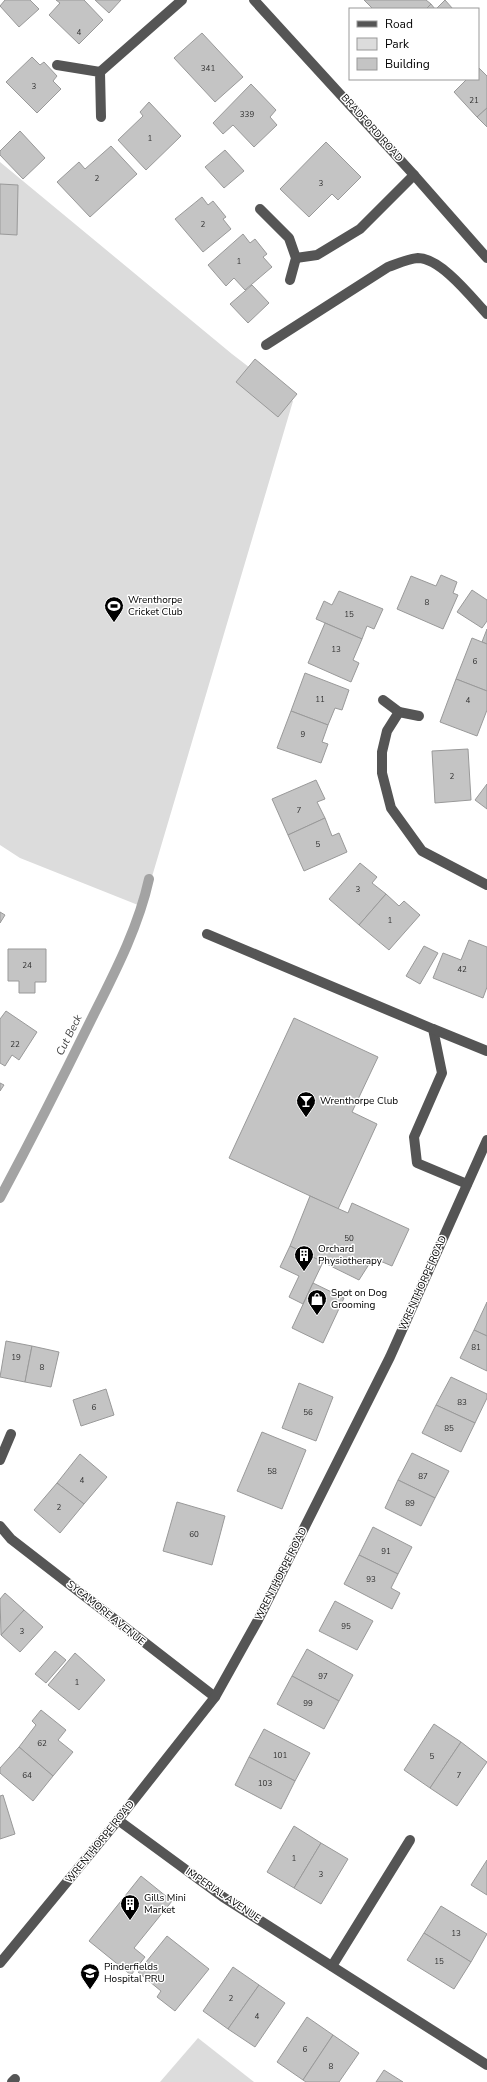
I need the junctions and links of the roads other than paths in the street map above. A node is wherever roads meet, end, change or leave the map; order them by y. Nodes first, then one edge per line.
1 (182, 0) edge
2 (254, 0) edge
3 (57, 65) dead end
4 (100, 72) junction
5 (101, 117) dead end
6 (414, 174) junction
7 (260, 209) dead end
8 (296, 258) junction
9 (487, 258) edge
10 (290, 280) dead end
11 (487, 314) edge
12 (266, 345) dead end
13 (383, 700) dead end
14 (399, 712) junction
15 (418, 716) dead end
16 (487, 885) edge
17 (207, 934) dead end
18 (433, 1029) junction
19 (487, 1051) edge
20 (487, 1140) edge
21 (467, 1184) junction
22 (12, 1434) dead end
23 (0, 1460) edge
24 (0, 1526) edge
25 (214, 1697) junction
26 (118, 1820) junction
27 (410, 1840) dead end
28 (0, 1963) edge
29 (332, 1966) junction
30 (487, 2066) edge

1 - 4 street
2 - 6 street, BRADFORD ROAD
3 - 4 street
4 - 5 street
6 - 8 street
6 - 9 street, BRADFORD ROAD
7 - 8 street
8 - 10 street
11 - 12 street
13 - 14 street
14 - 15 street
14 - 16 street
17 - 18 street
18 - 19 street
18 - 21 street
20 - 21 street, WRENTHORPE ROAD
21 - 25 street, WRENTHORPE ROAD
22 - 23 street
24 - 25 street, SYCAMORE AVENUE
25 - 26 street, WRENTHORPE ROAD
26 - 28 street, WRENTHORPE ROAD
26 - 29 street, IMPERIAL AVENUE
27 - 29 street
29 - 30 street, IMPERIAL AVENUE

